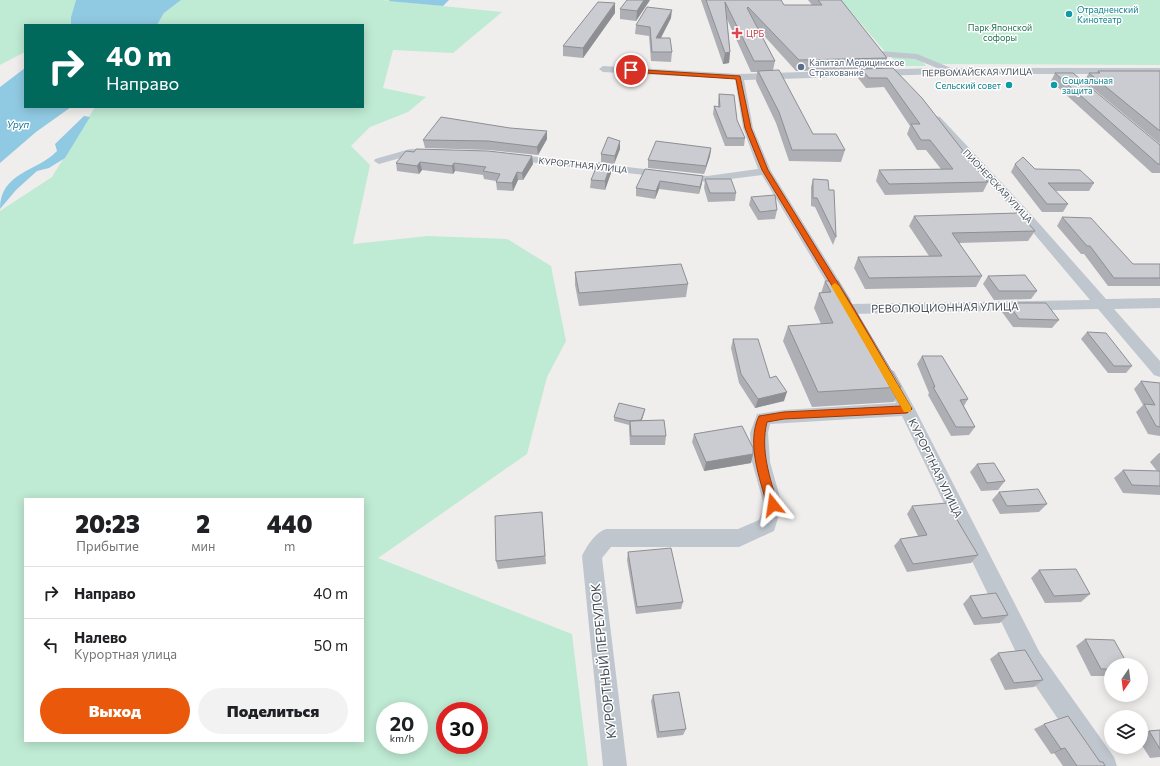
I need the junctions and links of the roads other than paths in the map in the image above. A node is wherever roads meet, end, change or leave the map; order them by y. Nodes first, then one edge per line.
1 (603, 69) dead end
2 (951, 71) junction
3 (1065, 71) junction
4 (1160, 71) edge
5 (894, 74) junction
6 (738, 77) junction
7 (1078, 82) edge
8 (905, 86) edge
9 (927, 109) edge
10 (437, 153) edge
11 (497, 155) edge
12 (379, 161) dead end
13 (765, 170) junction
14 (1160, 303) edge
15 (1102, 304) junction
16 (881, 363) edge
17 (1160, 371) edge
18 (907, 409) junction
19 (615, 766) edge
20 (1105, 766) edge

1 - 6 street, ПЕРВОМАЙСКАЯ УЛИЦА
2 - 3 street, ПЕРВОМАЙСКАЯ УЛИЦА
2 - 5 street, ПЕРВОМАЙСКАЯ УЛИЦА
2 - 5 street
3 - 4 street, ПЕРВОМАЙСКАЯ УЛИЦА
3 - 7 street
5 - 6 street, ПЕРВОМАЙСКАЯ УЛИЦА
5 - 8 street
6 - 13 street
9 - 15 street, ПИОНЕРСКАЯ УЛИЦА
10 - 12 street
11 - 13 street, КУРОРТНАЯ УЛИЦА
13 - 15 street, РЕВОЛЮЦИОННАЯ УЛИЦА
14 - 15 street, РЕВОЛЮЦИОННАЯ УЛИЦА
15 - 17 street, ПИОНЕРСКАЯ УЛИЦА
16 - 18 street, КУРОРТНАЯ УЛИЦА
18 - 19 street, КУРОРТНЫЙ ПЕРЕУЛОК
18 - 20 street, КУРОРТНАЯ УЛИЦА

